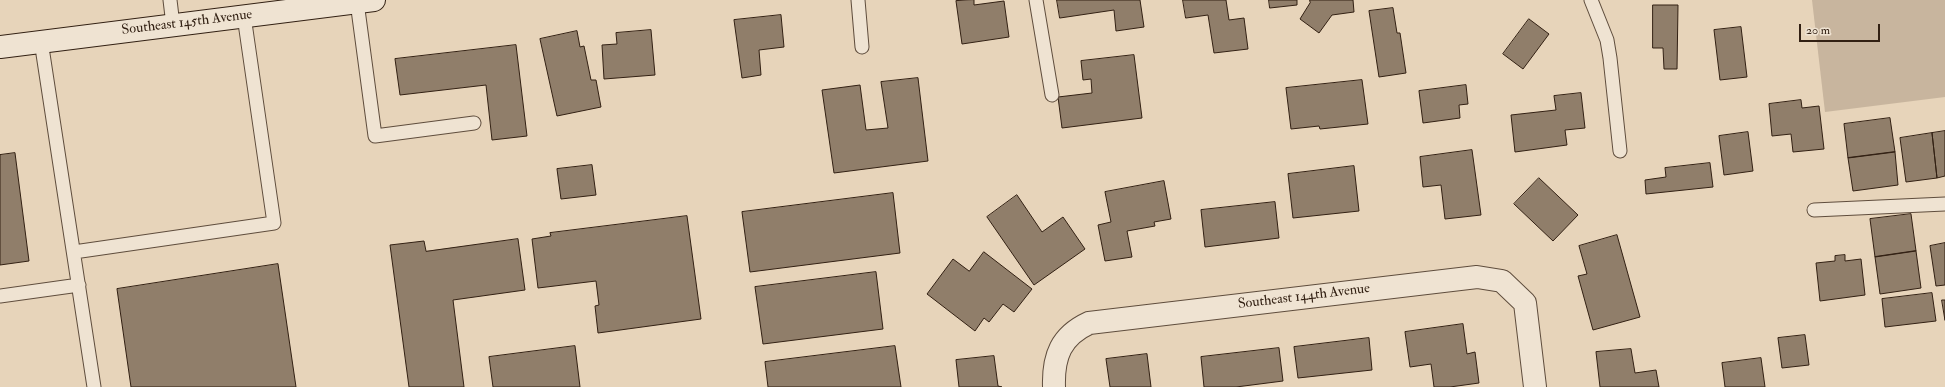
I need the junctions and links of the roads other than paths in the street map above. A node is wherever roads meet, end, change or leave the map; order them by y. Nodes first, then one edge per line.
1 (170, 0) edge
2 (858, 0) edge
3 (1036, 0) edge
4 (1591, 0) edge
5 (366, 1) edge
6 (244, 16) junction
7 (173, 25) junction
8 (42, 42) junction
9 (0, 47) edge
10 (862, 47) dead end
11 (1052, 95) dead end
12 (474, 123) dead end
13 (1620, 151) dead end
14 (1945, 204) edge
15 (1814, 210) dead end
16 (74, 252) junction
17 (79, 285) junction
18 (0, 296) edge
19 (94, 387) edge
20 (1054, 387) edge
21 (1535, 387) edge

1 - 7 lane
2 - 10 lane
3 - 11 lane
4 - 13 lane
5 - 6 street, Southeast 145th Avenue
5 - 12 lane
6 - 7 street, Southeast 145th Avenue
6 - 16 lane
7 - 8 street, Southeast 145th Avenue
8 - 9 street, Southeast 145th Avenue
8 - 16 lane
14 - 15 lane
16 - 17 lane
17 - 18 lane
17 - 19 lane
20 - 21 street, Southeast 144th Avenue

